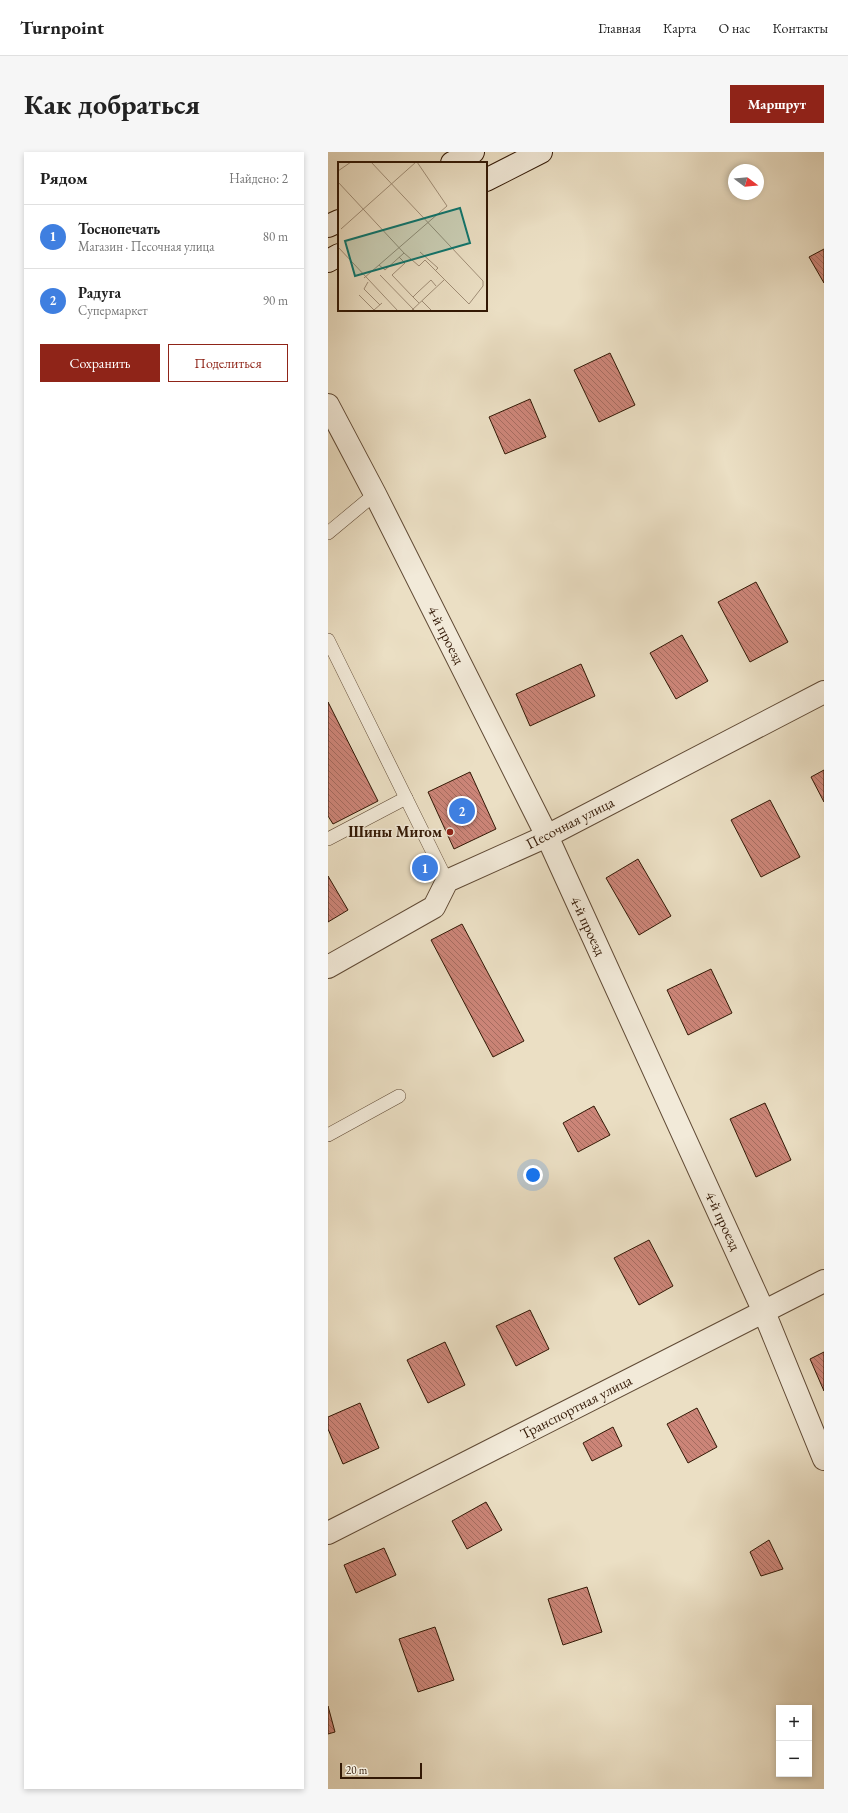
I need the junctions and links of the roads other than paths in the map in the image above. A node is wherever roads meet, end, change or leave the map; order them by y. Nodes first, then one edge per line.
1 (473, 152) edge
2 (541, 152) edge
3 (454, 162) edge
4 (487, 179) edge
5 (338, 221) edge
6 (328, 226) edge
7 (338, 256) edge
8 (328, 261) edge
9 (328, 405) edge
10 (375, 494) junction
11 (328, 534) edge
12 (328, 640) edge
13 (824, 692) edge
14 (406, 798) junction
15 (547, 836) junction
16 (328, 839) edge
17 (447, 881) junction
18 (328, 967) edge
19 (399, 1096) dead end
20 (328, 1135) edge
21 (824, 1281) edge
22 (764, 1312) junction
23 (824, 1459) edge
24 (328, 1533) edge

1 - 3 street
2 - 4 street
5 - 6 street
7 - 8 street
9 - 10 street, 4-й проезд
10 - 11 lane
10 - 15 street, 4-й проезд
12 - 14 lane
13 - 15 street, Песочная улица
14 - 16 lane
14 - 17 lane
15 - 17 street, Песочная улица
15 - 22 street, 4-й проезд
17 - 18 street
19 - 20 lane
21 - 22 street, Транспортная улица
22 - 23 street, 4-й проезд
22 - 24 street, Транспортная улица

